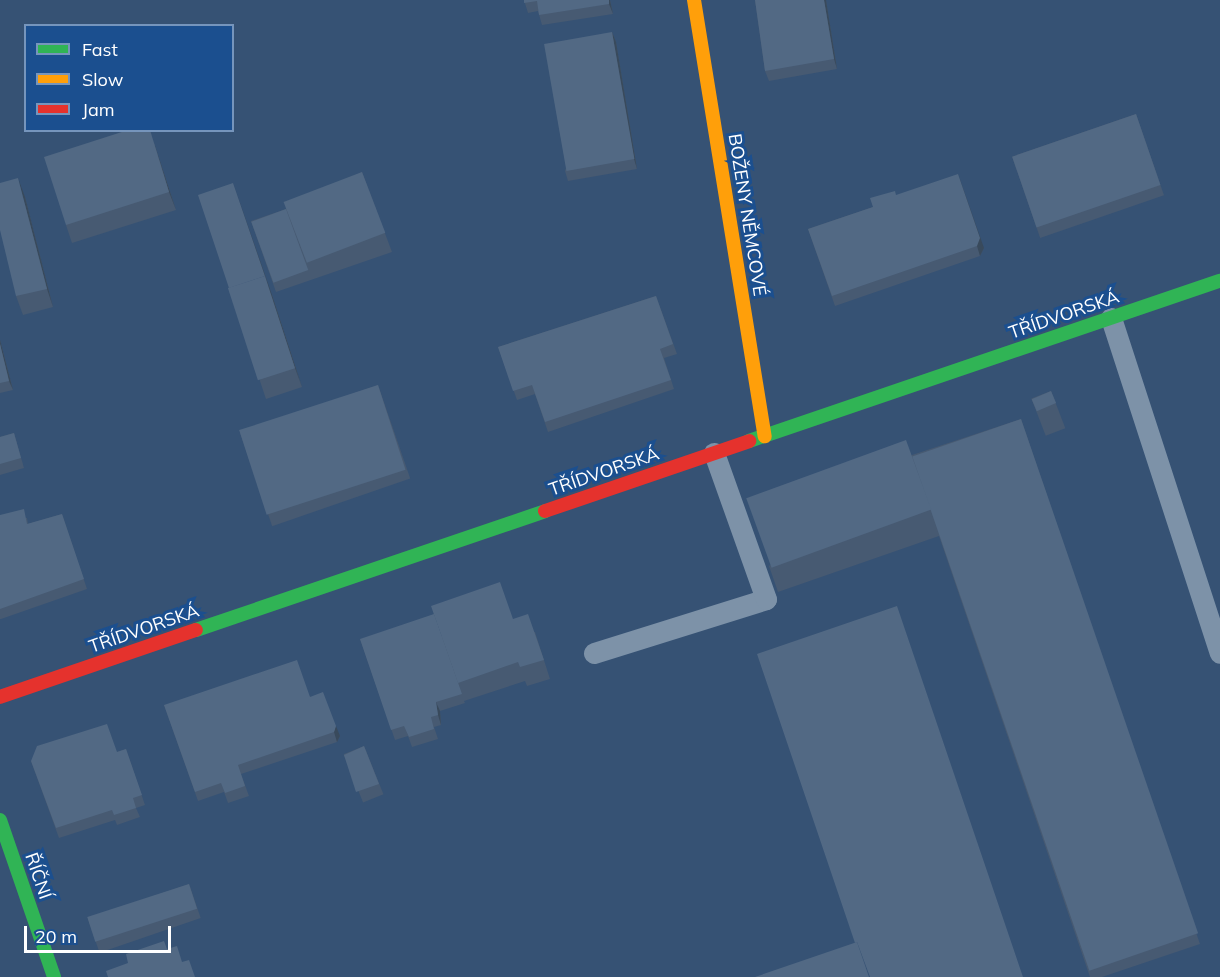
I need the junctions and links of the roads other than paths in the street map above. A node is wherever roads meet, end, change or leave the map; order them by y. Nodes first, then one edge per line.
1 (694, 0) edge
2 (1220, 281) edge
3 (1111, 318) junction
4 (765, 436) junction
5 (714, 453) junction
6 (594, 653) dead end
7 (1220, 653) edge
8 (0, 698) edge
9 (0, 820) edge
10 (54, 977) edge

1 - 4 main road, BOŽENY NĚMCOVÉ
2 - 3 main road, TŘÍDVORSKÁ
3 - 4 main road, TŘÍDVORSKÁ
3 - 7 lane
4 - 5 main road, TŘÍDVORSKÁ
5 - 6 lane
5 - 8 main road, TŘÍDVORSKÁ
9 - 10 main road, ŘÍČNÍ

